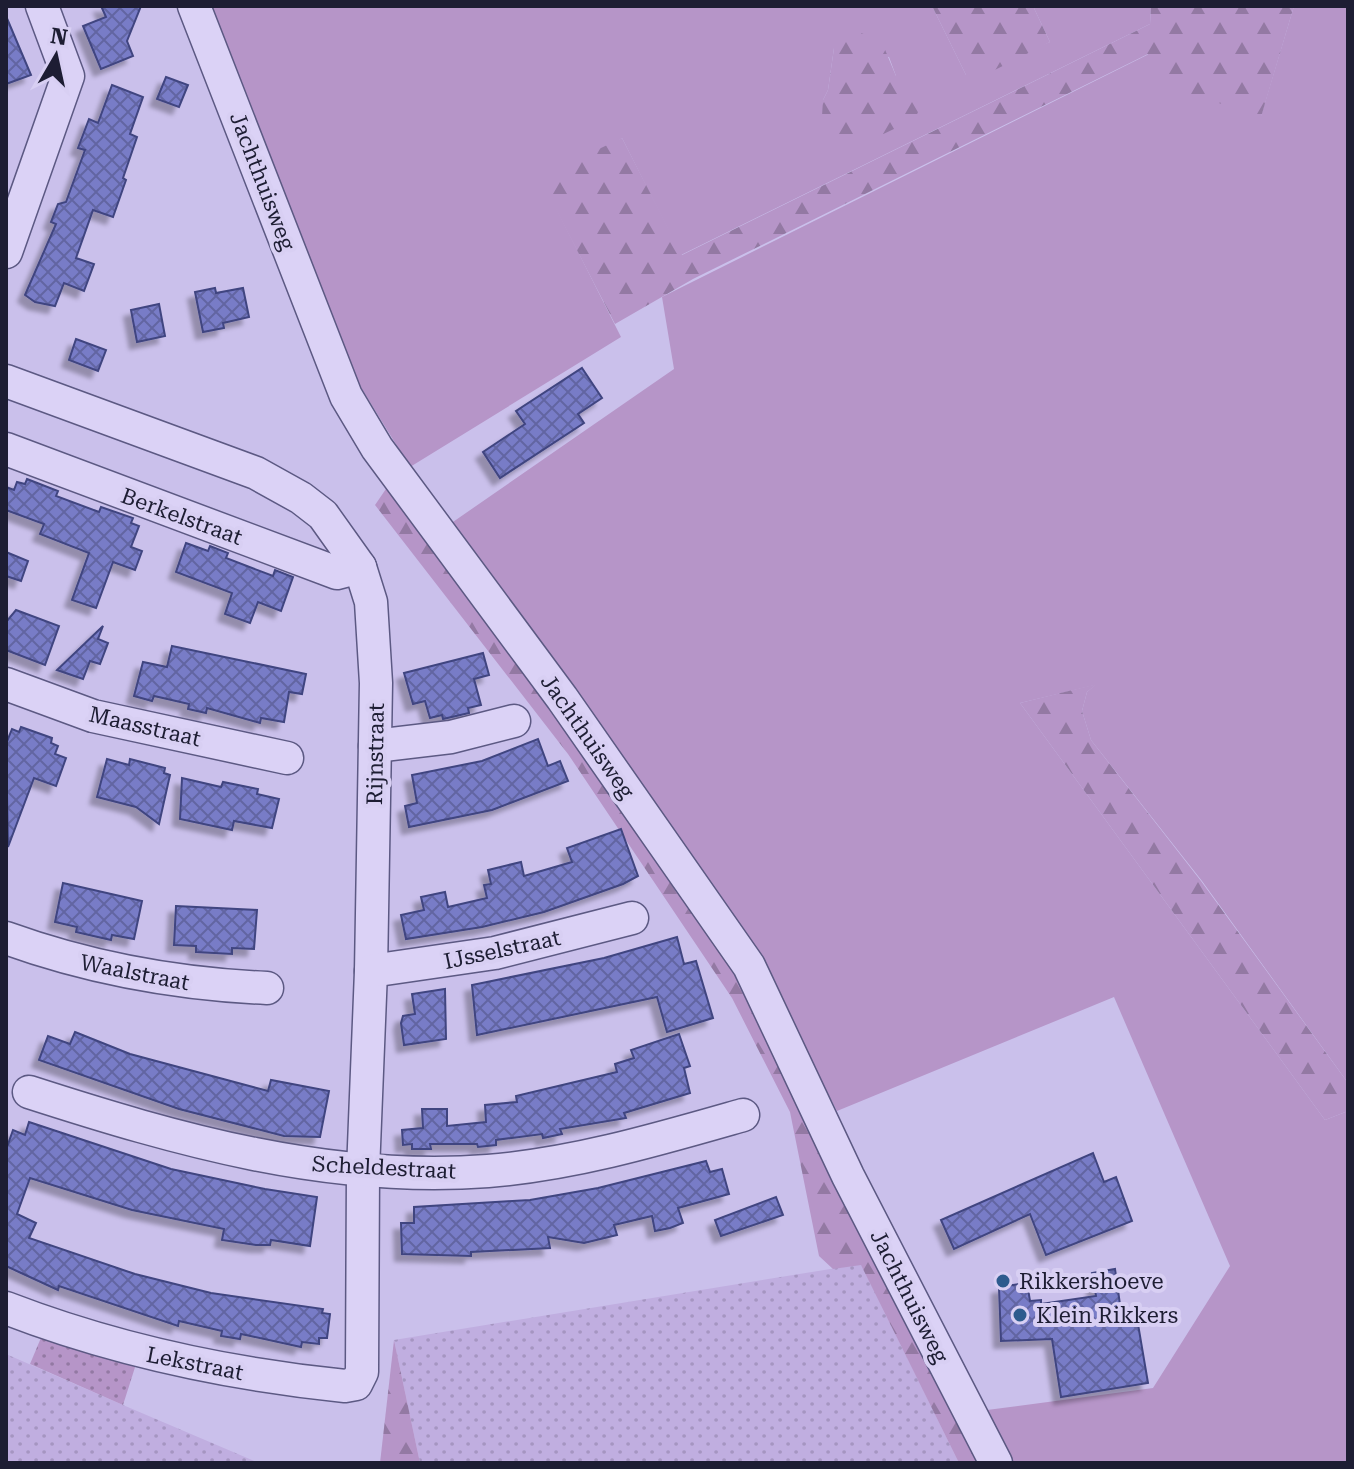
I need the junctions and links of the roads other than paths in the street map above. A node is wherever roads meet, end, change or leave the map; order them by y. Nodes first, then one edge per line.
1 (42, 6) edge
2 (194, 6) edge
3 (6, 252) edge
4 (6, 381) edge
5 (6, 449) edge
6 (360, 567) junction
7 (6, 684) edge
8 (514, 721) dead end
9 (375, 746) junction
10 (287, 758) dead end
11 (632, 918) dead end
12 (6, 938) edge
13 (371, 971) junction
14 (267, 988) dead end
15 (29, 1092) dead end
16 (743, 1115) dead end
17 (363, 1171) junction
18 (6, 1308) edge
19 (361, 1352) joint
20 (996, 1463) edge

1 - 3 street
2 - 20 street, Jachthuisweg
4 - 6 street, Rijnstraat
5 - 6 street, Berkelstraat
6 - 9 street, Rijnstraat
7 - 10 street, Maasstraat
8 - 9 street
9 - 13 street, Rijnstraat
11 - 13 street, IJsselstraat
12 - 14 street, Waalstraat
13 - 17 street, Rijnstraat
15 - 17 street, Scheldestraat
16 - 17 street, Scheldestraat
17 - 19 street, Rijnstraat
18 - 19 street, Lekstraat

